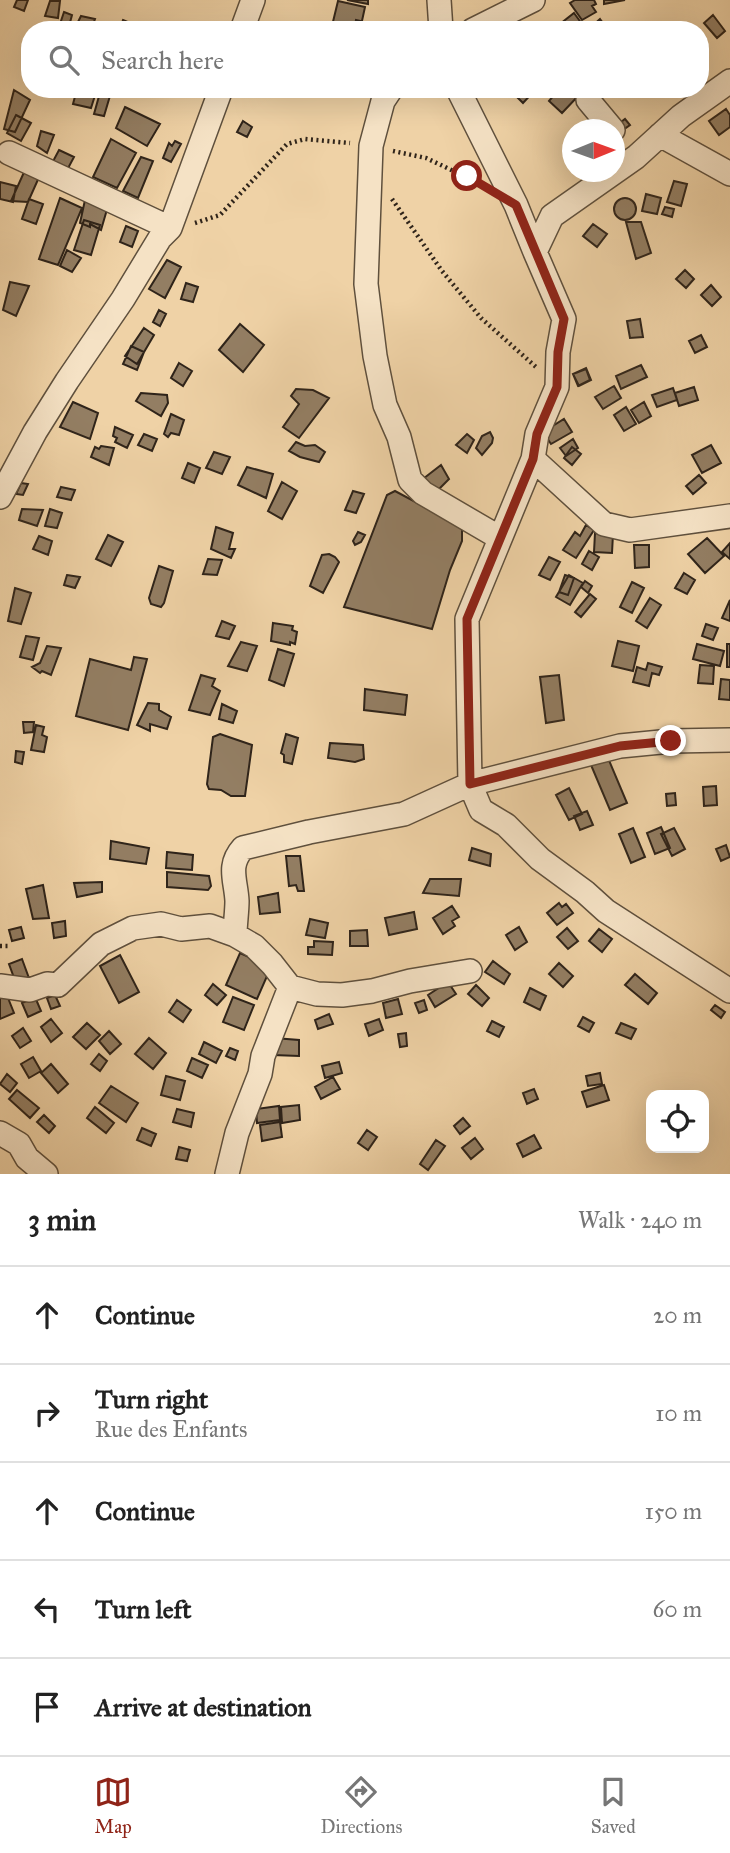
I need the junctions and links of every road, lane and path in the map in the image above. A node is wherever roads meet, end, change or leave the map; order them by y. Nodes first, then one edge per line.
1 (253, 0) edge
2 (439, 0) edge
3 (533, 0) edge
4 (245, 21) edge
5 (440, 21) edge
6 (491, 21) edge
7 (730, 81) edge
8 (709, 96) edge
9 (218, 98) edge
10 (385, 98) edge
11 (462, 98) edge
12 (706, 98) edge
13 (587, 100) dead end
14 (604, 119) edge
15 (660, 135) junction
16 (625, 144) edge
17 (371, 146) junction
18 (9, 153) dead end
19 (636, 158) junction
20 (370, 171) junction
21 (730, 174) edge
22 (516, 205) junction
23 (170, 228) junction
24 (535, 251) junction
25 (557, 387) junction
26 (533, 459) junction
27 (0, 497) edge
28 (730, 516) edge
29 (500, 538) junction
30 (730, 740) edge
31 (470, 784) junction
32 (235, 935) junction
33 (0, 946) edge
34 (8, 946) dead end
35 (470, 971) dead end
36 (0, 986) edge
37 (290, 987) junction
38 (730, 991) edge
39 (0, 1133) edge
40 (46, 1174) edge
41 (226, 1174) edge

1 - 4 street
2 - 5 street
3 - 6 street
7 - 8 street
9 - 23 street
10 - 17 street
11 - 22 street
12 - 15 street
13 - 14 street
15 - 19 street
15 - 21 street
16 - 19 street
17 - 20 street
17 - 22 path
17 - 23 path
18 - 23 street
19 - 24 street
20 - 25 path
20 - 29 street
22 - 24 street
23 - 27 street
24 - 25 street
25 - 26 street
26 - 28 street
26 - 29 street
29 - 31 street
30 - 31 street
31 - 32 street
31 - 38 street
32 - 36 street
32 - 37 street
33 - 34 path
35 - 37 street
37 - 41 street
39 - 40 street

